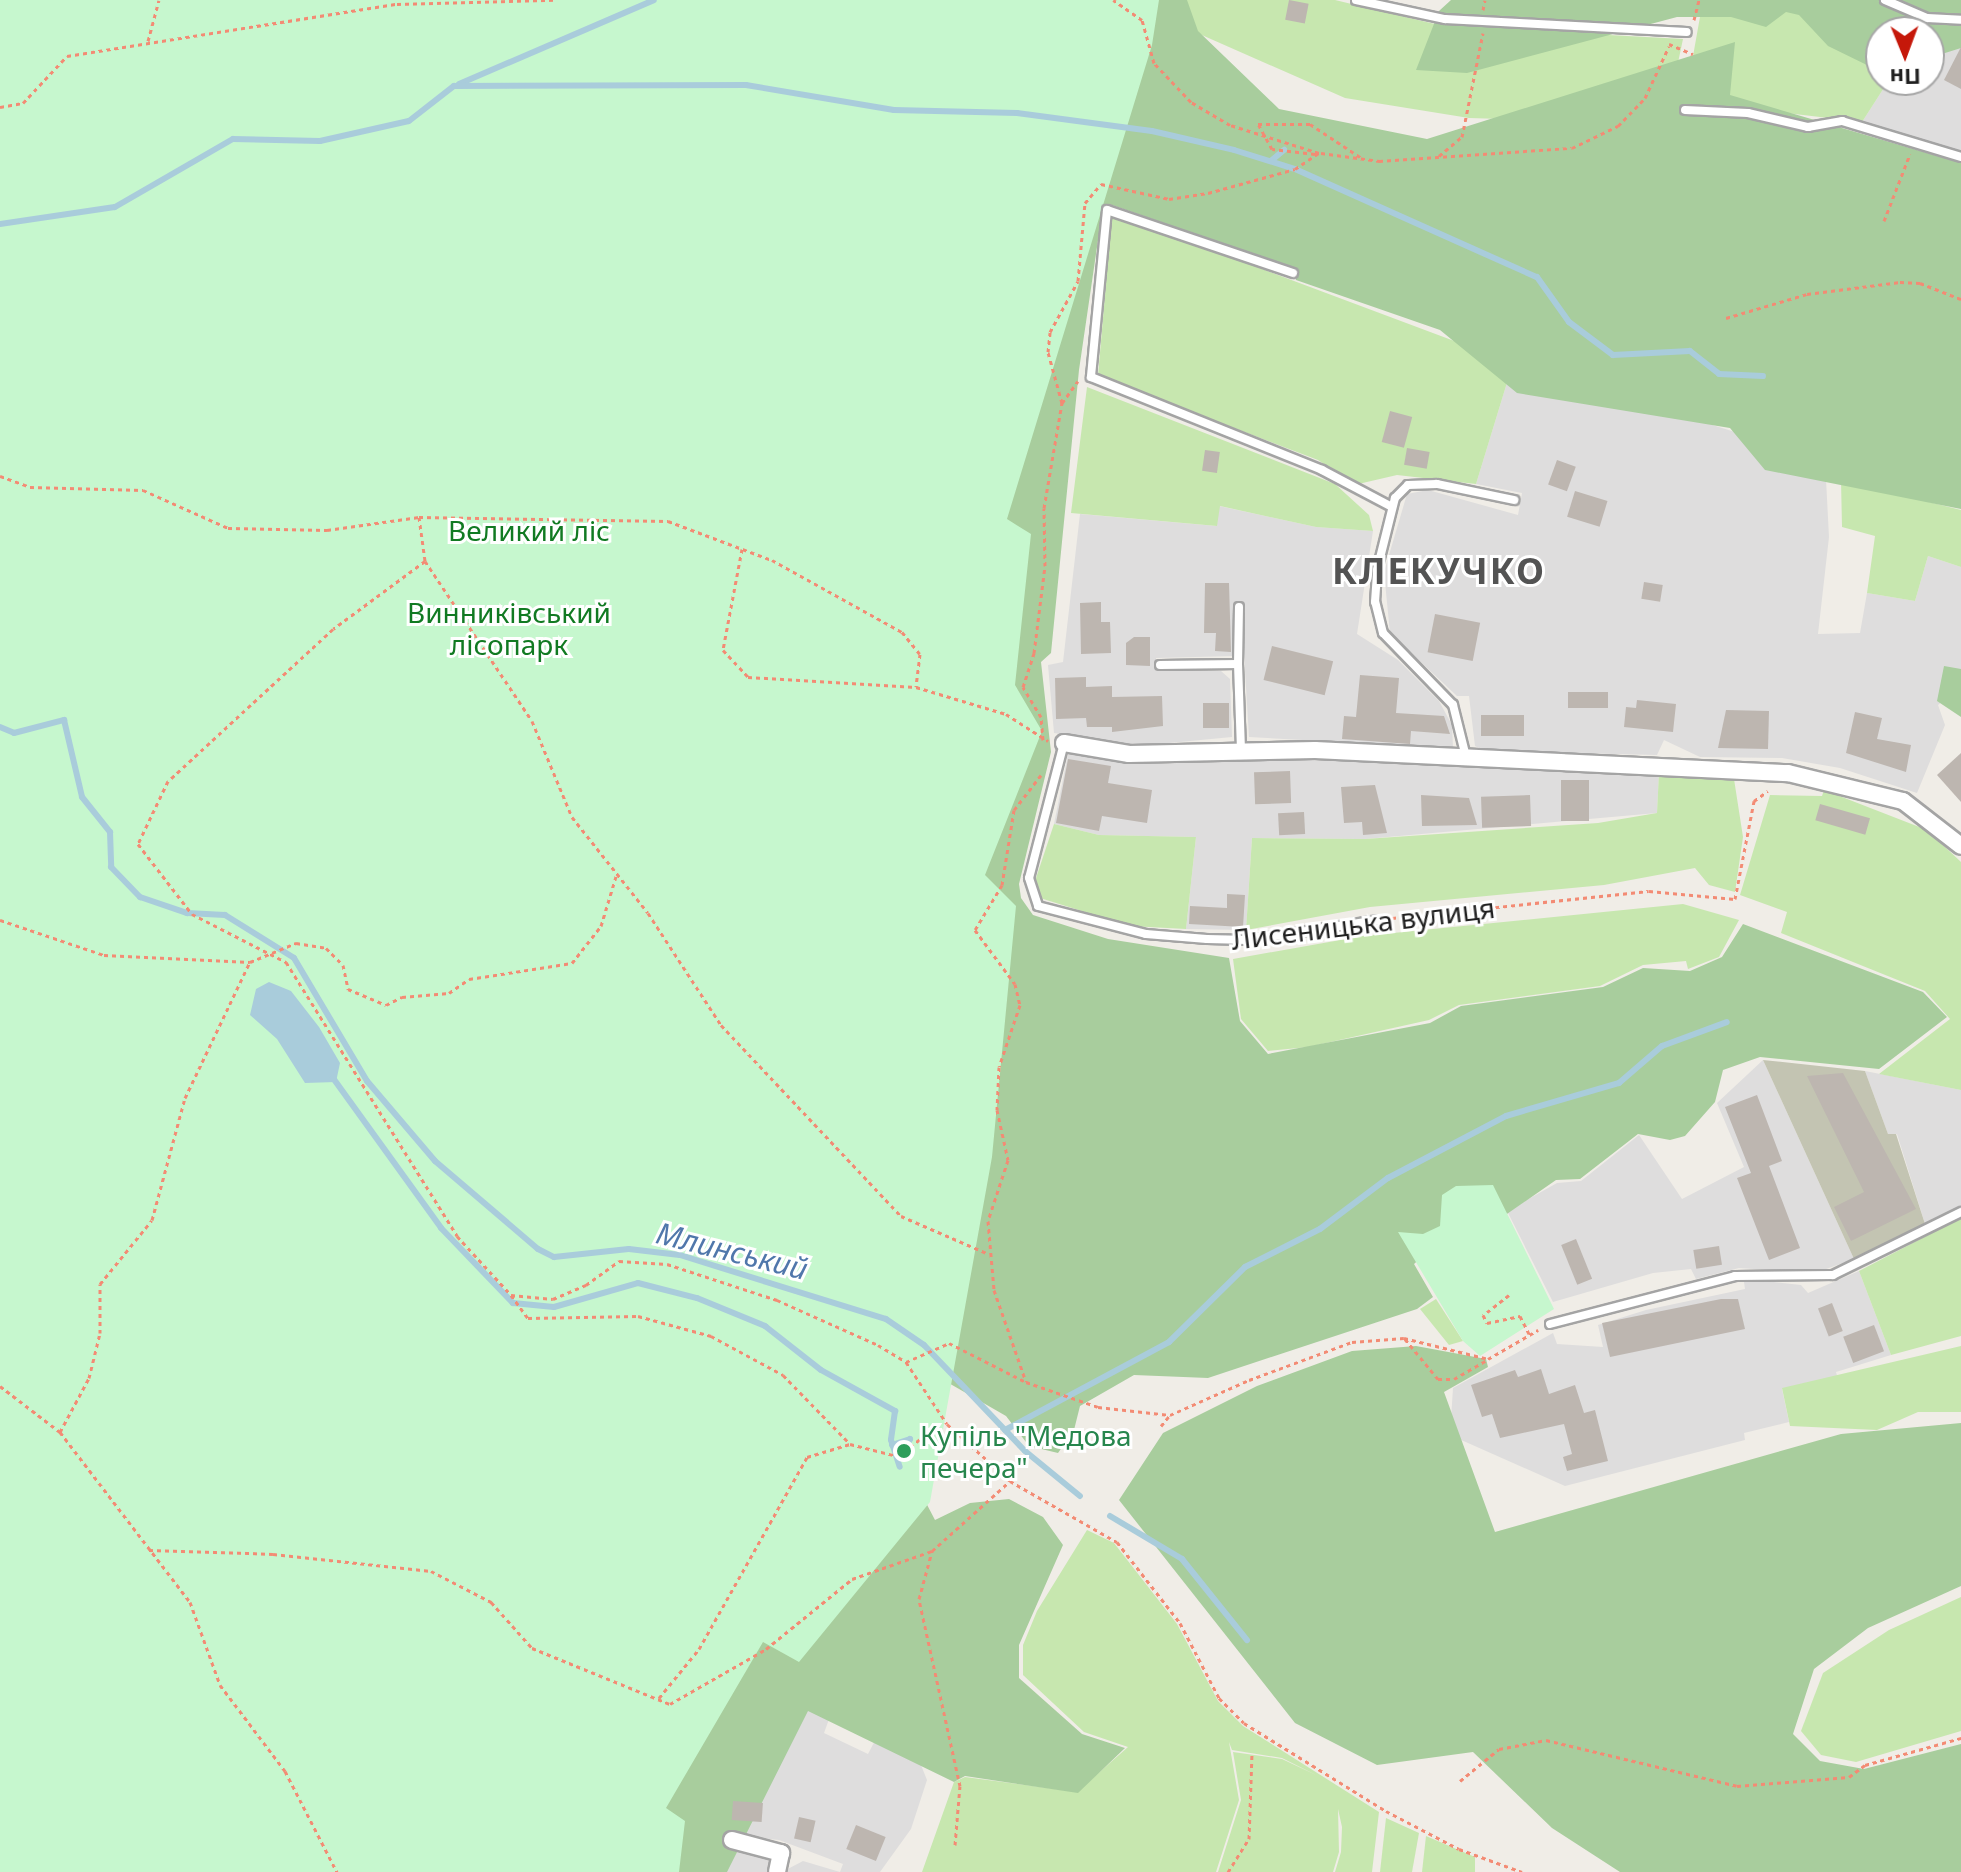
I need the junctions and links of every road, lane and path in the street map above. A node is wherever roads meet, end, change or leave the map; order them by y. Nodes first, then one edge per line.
1 (159, 0) edge
2 (555, 0) edge
3 (1113, 0) edge
4 (1356, 0) edge
5 (1699, 0) edge
6 (1885, 0) edge
7 (1961, 20) edge
8 (1484, 22) junction
9 (1663, 32) junction
10 (1687, 32) joint
11 (148, 41) junction
12 (1669, 44) junction
13 (1693, 54) dead end
14 (0, 107) edge
15 (1685, 110) dead end
16 (1260, 135) junction
17 (1913, 143) junction
18 (1317, 154) junction
19 (1961, 157) edge
20 (1436, 158) junction
21 (1364, 160) junction
22 (1884, 221) dead end
23 (1293, 273) dead end
24 (1961, 299) edge
25 (1726, 318) dead end
26 (1087, 381) dead end
27 (1062, 403) junction
28 (0, 476) edge
29 (1514, 500) dead end
30 (1392, 507) junction
31 (419, 517) junction
32 (742, 549) junction
33 (425, 561) junction
34 (1239, 607) dead end
35 (1238, 664) junction
36 (1160, 665) dead end
37 (916, 687) junction
38 (1043, 740) junction
39 (1064, 743) junction
40 (1241, 749) junction
41 (1466, 758) junction
42 (1781, 792) dead end
43 (1961, 846) edge
44 (617, 873) junction
45 (0, 920) edge
46 (1378, 920) joint
47 (267, 951) junction
48 (250, 962) junction
49 (1961, 1212) edge
50 (989, 1254) junction
51 (511, 1295) junction
52 (1509, 1295) dead end
53 (1550, 1324) joint
54 (1529, 1334) junction
55 (1404, 1338) junction
56 (1488, 1359) junction
57 (906, 1362) junction
58 (1026, 1382) junction
59 (0, 1386) edge
60 (1170, 1415) junction
61 (1161, 1426) dead end
62 (60, 1432) junction
63 (958, 1433) junction
64 (850, 1444) junction
65 (1010, 1481) junction
66 (149, 1550) junction
67 (932, 1551) junction
68 (658, 1699) junction
69 (1961, 1738) edge
70 (1252, 1754) dead end
71 (1460, 1781) dead end
72 (732, 1840) dead end
73 (955, 1845) dead end
74 (337, 1872) edge
75 (777, 1872) edge
76 (1228, 1872) edge
77 (1522, 1872) edge

1 - 11 path
2 - 11 path
3 - 16 path
4 - 8 lane
5 - 10 path
6 - 7 lane
8 - 9 lane
8 - 20 path
9 - 10 lane
9 - 12 path
11 - 14 path
12 - 13 path
12 - 20 path
15 - 17 lane
16 - 18 path
16 - 18 path
16 - 21 path
17 - 19 lane
17 - 22 path
18 - 21 path
18 - 27 path
20 - 21 path
23 - 30 lane
24 - 25 path
26 - 27 path
27 - 38 path
28 - 31 path
29 - 30 lane
30 - 41 lane
31 - 32 path
31 - 33 path
32 - 37 path
32 - 37 path
33 - 44 path
33 - 47 path
34 - 35 lane
35 - 36 lane
35 - 40 lane
37 - 38 path
38 - 39 path
39 - 40 street
39 - 46 lane, Лисеницька вулиця
39 - 50 path
40 - 41 street
41 - 43 street
42 - 46 path, Лисеницька вулиця
44 - 47 path
44 - 50 path
45 - 48 path
47 - 48 path
47 - 51 path
48 - 62 path
49 - 53 lane
50 - 58 path
51 - 57 path
51 - 64 path
52 - 54 path
53 - 54 path
54 - 56 path
55 - 56 path
55 - 56 path
55 - 60 path
57 - 58 path
57 - 63 path
58 - 60 path
59 - 62 path
60 - 61 path
62 - 66 path
63 - 64 path
63 - 65 path
64 - 68 path
65 - 67 path
65 - 77 path
66 - 68 path
66 - 74 path
67 - 68 path
67 - 73 path
69 - 71 path
70 - 76 path
72 - 75 street

